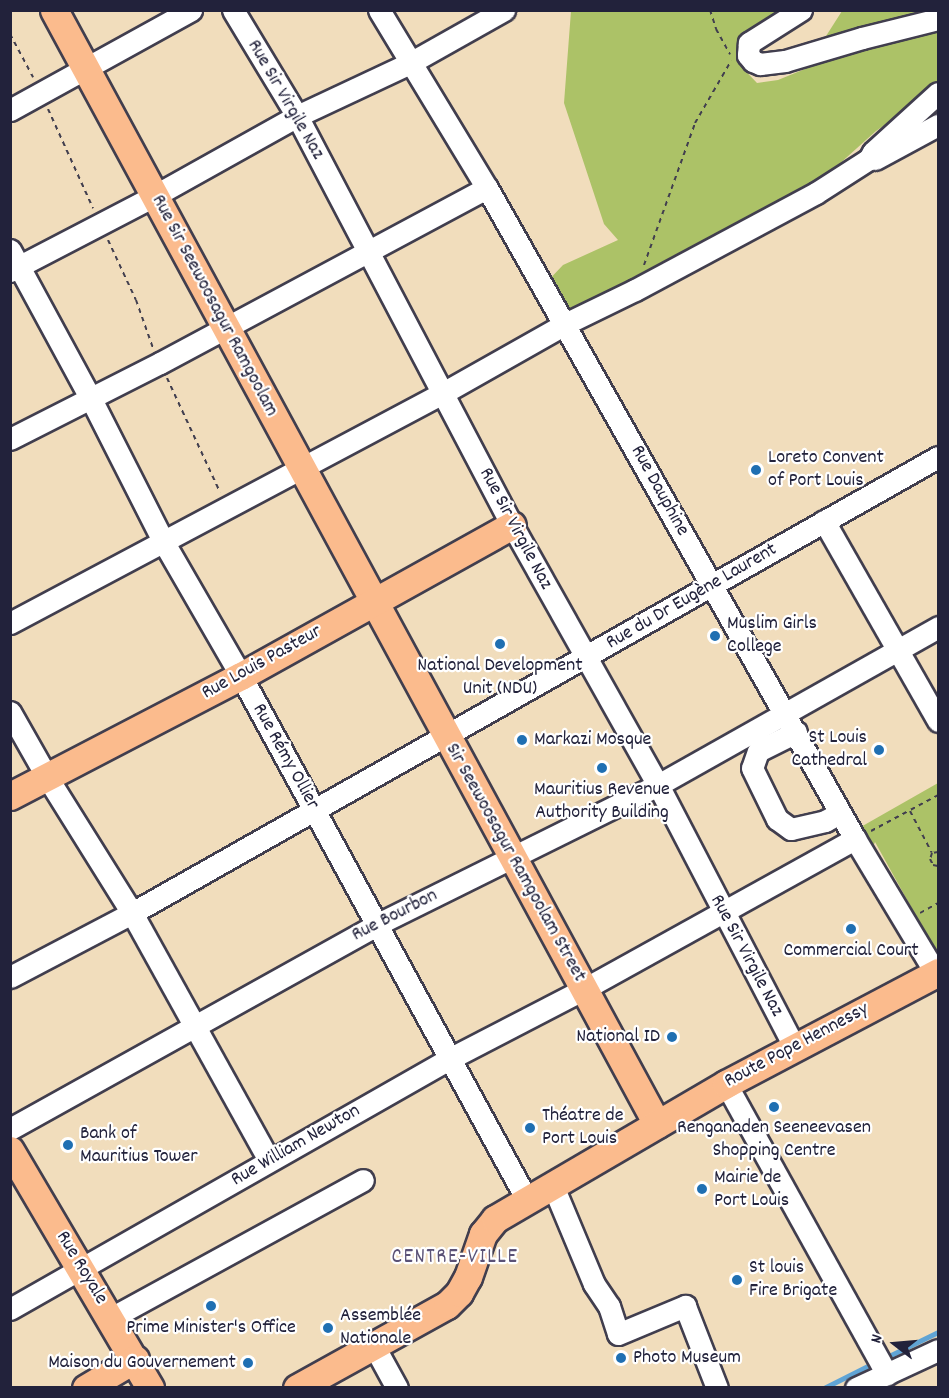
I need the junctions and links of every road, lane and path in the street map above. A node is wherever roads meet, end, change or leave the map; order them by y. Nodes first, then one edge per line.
1 (54, 10) edge
2 (191, 10) edge
3 (233, 10) edge
4 (379, 10) edge
5 (504, 10) edge
6 (710, 10) edge
7 (801, 10) edge
8 (939, 19) edge
9 (10, 34) edge
10 (740, 54) junction
11 (410, 63) junction
12 (86, 70) junction
13 (939, 93) edge
14 (41, 94) junction
15 (10, 111) edge
16 (297, 116) junction
17 (939, 125) edge
18 (869, 159) junction
19 (487, 188) junction
20 (154, 196) junction
21 (99, 222) junction
22 (368, 252) junction
23 (13, 262) edge
24 (635, 290) junction
25 (565, 324) junction
26 (225, 327) junction
27 (160, 363) junction
28 (443, 393) junction
29 (91, 399) junction
30 (10, 439) edge
31 (939, 457) edge
32 (301, 467) junction
33 (227, 506) junction
34 (824, 521) junction
35 (512, 525) junction
36 (164, 541) junction
37 (712, 585) junction
38 (373, 602) junction
39 (10, 623) edge
40 (939, 627) edge
41 (899, 649) junction
42 (585, 658) junction
43 (241, 676) junction
44 (10, 712) edge
45 (785, 714) junction
46 (939, 721) edge
47 (796, 732) junction
48 (445, 735) junction
49 (47, 777) junction
50 (658, 785) junction
51 (939, 795) edge
52 (10, 796) edge
53 (314, 809) junction
54 (910, 811) junction
55 (840, 813) junction
56 (855, 839) junction
57 (939, 852) edge
58 (932, 853) junction
59 (513, 857) junction
60 (939, 866) edge
61 (939, 903) edge
62 (132, 913) junction
63 (723, 913) junction
64 (916, 916) dead end
65 (376, 925) junction
66 (938, 974) edge
67 (10, 977) edge
68 (584, 989) junction
69 (195, 1026) junction
70 (795, 1048) junction
71 (448, 1059) junction
72 (726, 1084) junction
73 (657, 1124) junction
74 (10, 1130) edge
75 (10, 1150) edge
76 (270, 1160) junction
77 (363, 1180) dead end
78 (553, 1186) junction
79 (527, 1200) junction
80 (81, 1268) junction
81 (10, 1309) edge
82 (111, 1318) junction
83 (374, 1346) junction
84 (939, 1350) edge
85 (135, 1359) junction
86 (887, 1374) junction
87 (86, 1388) edge
88 (150, 1388) edge
89 (297, 1388) edge
90 (397, 1388) edge
91 (717, 1388) edge
92 (856, 1388) edge

1 - 12 main road, Rue Sir Seewoosagur Ramgoolam
2 - 12 street
3 - 16 street, Rue Sir Virgile Naz
4 - 11 street, Rue Dauphine
5 - 11 street
6 - 10 path
7 - 10 street
8 - 10 street
9 - 14 path
10 - 24 path
11 - 16 street
11 - 19 street, Rue Dauphine
12 - 14 street
12 - 20 main road, Rue Sir Seewoosagur Ramgoolam
13 - 18 street
14 - 15 street
14 - 21 path
16 - 20 street
16 - 22 street, Rue Sir Virgile Naz
17 - 18 street
18 - 24 street
19 - 22 street
19 - 25 street, Rue Dauphine
20 - 21 street
20 - 26 main road, Rue Sir Seewoosagur Ramgoolam
21 - 23 street
21 - 27 path
22 - 26 street
22 - 28 street, Rue Sir Virgile Naz
23 - 29 street, Rue Rémy Ollier
24 - 25 street
25 - 28 street
25 - 37 street, Rue Dauphine
26 - 27 street
26 - 32 main road, Rue Sir Seewoosagur Ramgoolam
27 - 29 street
27 - 33 path
28 - 32 street
28 - 35 street, Rue Sir Virgile Naz
29 - 30 street
29 - 36 street, Rue Rémy Ollier
31 - 34 street, Rue du Dr Eugène Laurent
32 - 33 street
32 - 38 main road, Rue Sir Seewoosagur Ramgoolam
33 - 36 street
34 - 37 street, Rue du Dr Eugène Laurent
34 - 41 street
35 - 38 main road, Rue Louis Pasteur
35 - 42 street, Rue Sir Virgile Naz
36 - 39 street
36 - 43 street, Rue Rémy Ollier
37 - 42 street, Rue du Dr Eugène Laurent
37 - 45 street, Rue Dauphine
38 - 43 main road, Rue Louis Pasteur
38 - 48 main road, Sir Seewoosagur Ramgoolam Street
40 - 41 street, Rue Bourbon
41 - 45 street, Rue Bourbon
41 - 46 street
42 - 48 street, Rue du Dr Eugène Laurent
42 - 50 street, Rue Sir Virgile Naz
43 - 49 main road, Rue Louis Pasteur
43 - 53 street, Rue Rémy Ollier
44 - 49 street
45 - 47 street, Rue Dauphine
45 - 50 street, Rue Bourbon
47 - 55 street, Rue Dauphine
47 - 55 street
48 - 53 street, Rue du Dr Eugène Laurent
48 - 59 main road, Sir Seewoosagur Ramgoolam Street
49 - 52 main road, Rue Louis Pasteur
49 - 62 street
50 - 59 street, Rue Bourbon
50 - 63 street, Rue Sir Virgile Naz
51 - 54 path
53 - 62 street, Rue du Dr Eugène Laurent
53 - 65 street, Rue Rémy Ollier
54 - 56 path
54 - 58 path
55 - 56 street, Rue Dauphine
56 - 63 street, Rue William Newton
56 - 66 street, Rue Dauphine
57 - 58 path
58 - 60 path
59 - 65 street, Rue Bourbon
59 - 68 main road, Sir Seewoosagur Ramgoolam Street
61 - 64 path
62 - 67 street, Rue du Dr Eugène Laurent
62 - 69 street
63 - 68 street, Rue William Newton
63 - 70 street, Rue Sir Virgile Naz
65 - 69 street, Rue Bourbon
65 - 71 street, Rue Rémy Ollier
66 - 70 main road, Route Pope Hennessy
68 - 71 street, Rue William Newton
68 - 73 main road, Sir Seewoosagur Ramgoolam Street
69 - 74 street, Rue Bourbon
69 - 76 street
70 - 72 main road, Route Pope Hennessy
71 - 76 street, Rue William Newton
71 - 79 street, Rue Rémy Ollier
72 - 73 main road, Route Pope Hennessy
72 - 86 street
73 - 78 main road, Route Pope Hennessy
75 - 80 main road, Rue Royale
76 - 80 street, Rue William Newton
77 - 82 street
78 - 79 main road, Route Pope Hennessy
78 - 91 street
79 - 83 main road, Route Pope Hennessy
80 - 81 street, Rue William Newton
80 - 82 main road, Rue Royale
82 - 85 main road, Rue Royale
83 - 89 main road, Route Pope Hennessy
83 - 90 street
84 - 86 street
85 - 87 main road
85 - 88 main road, Rue Royale
86 - 92 street

